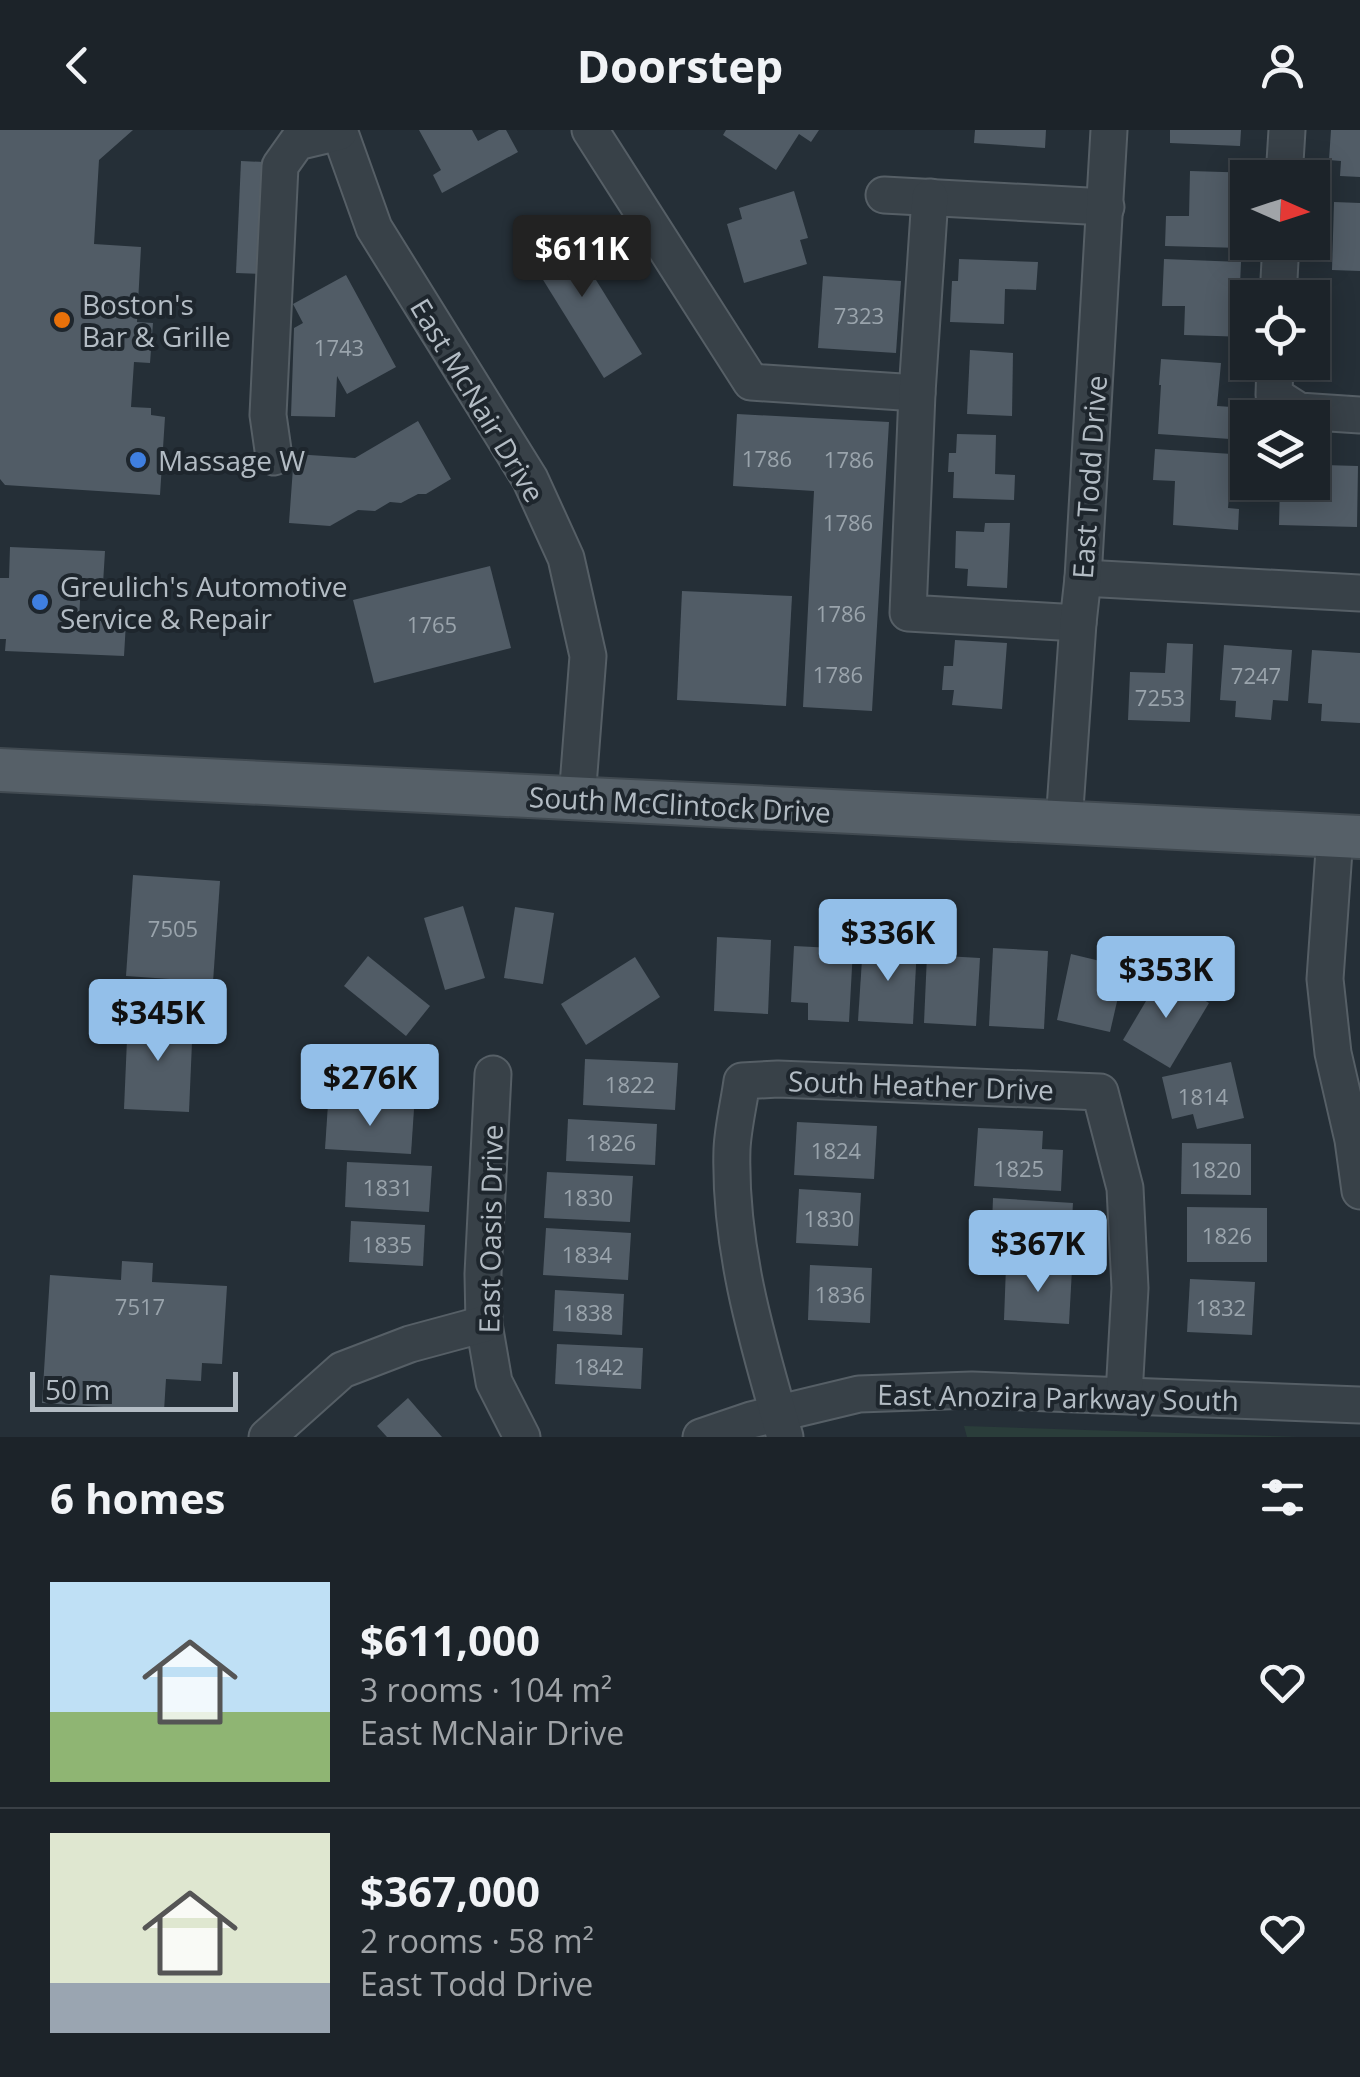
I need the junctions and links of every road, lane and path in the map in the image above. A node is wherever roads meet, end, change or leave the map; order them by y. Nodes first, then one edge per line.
1 (590, 130) edge
2 (1109, 130) edge
3 (1286, 130) edge
4 (339, 131) edge
5 (1285, 160) edge
6 (884, 195) dead end
7 (930, 197) junction
8 (1106, 206) junction
9 (1274, 380) edge
10 (917, 393) junction
11 (1360, 415) edge
12 (274, 456) dead end
13 (1083, 578) junction
14 (1360, 593) edge
15 (1078, 624) junction
16 (0, 770) edge
17 (577, 799) junction
18 (1064, 822) junction
19 (1347, 837) edge
20 (493, 1074) dead end
21 (1360, 1191) edge
22 (484, 1324) junction
23 (1124, 1395) junction
24 (1360, 1405) edge
25 (782, 1425) edge
26 (267, 1437) edge
27 (522, 1437) edge
28 (701, 1437) edge

1 - 10 street
2 - 8 street, East Todd Drive
3 - 5 street
4 - 12 street
4 - 17 street, East McNair Drive
6 - 7 street
7 - 8 street
7 - 10 street
8 - 13 street, East Todd Drive
9 - 11 street
10 - 15 street
13 - 14 street
13 - 15 street, East Todd Drive
15 - 18 street, East Todd Drive
16 - 17 main road, South McClintock Drive
17 - 18 main road, South McClintock Drive
18 - 19 main road, South McClintock Drive
19 - 21 street
20 - 22 street, East Oasis Drive
22 - 26 street
22 - 27 street, East Oasis Drive
23 - 24 street, East Anozira Parkway South
23 - 25 street, East Anozira Parkway South
23 - 25 street, South Heather Drive
25 - 28 street, East Anozira Parkway South

